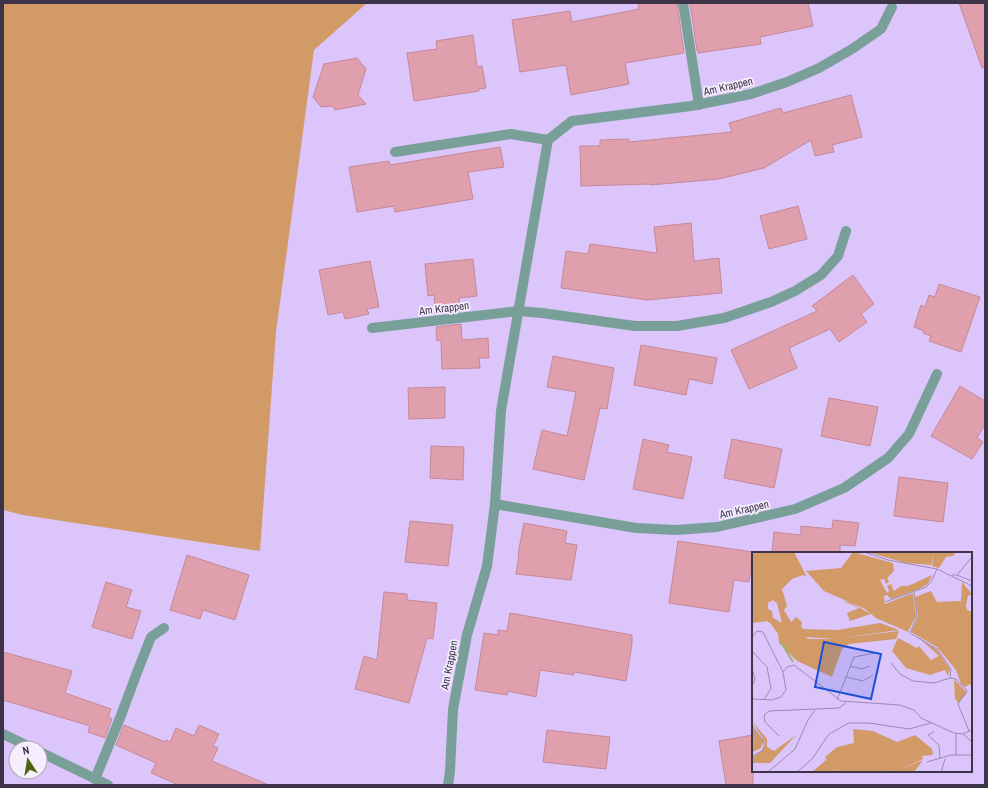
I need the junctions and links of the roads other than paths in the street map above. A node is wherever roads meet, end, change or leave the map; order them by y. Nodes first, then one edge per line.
1 (683, 3) edge
2 (892, 7) dead end
3 (699, 105) junction
4 (548, 140) junction
5 (395, 152) dead end
6 (846, 231) dead end
7 (518, 311) junction
8 (372, 328) dead end
9 (937, 374) dead end
10 (495, 504) junction
11 (164, 628) dead end
12 (3, 734) edge
13 (15, 740) edge
14 (48, 756) edge
15 (95, 779) junction
16 (108, 785) edge
17 (448, 785) edge

1 - 3 street
2 - 3 street, Am Krappen
3 - 4 street, Am Krappen
4 - 5 street
4 - 7 street, Am Krappen
6 - 7 street, Am Krappen
7 - 8 street, Am Krappen
7 - 10 street, Am Krappen
9 - 10 street, Am Krappen
10 - 17 street, Am Krappen
11 - 15 street
12 - 13 street
14 - 15 street
15 - 16 street

